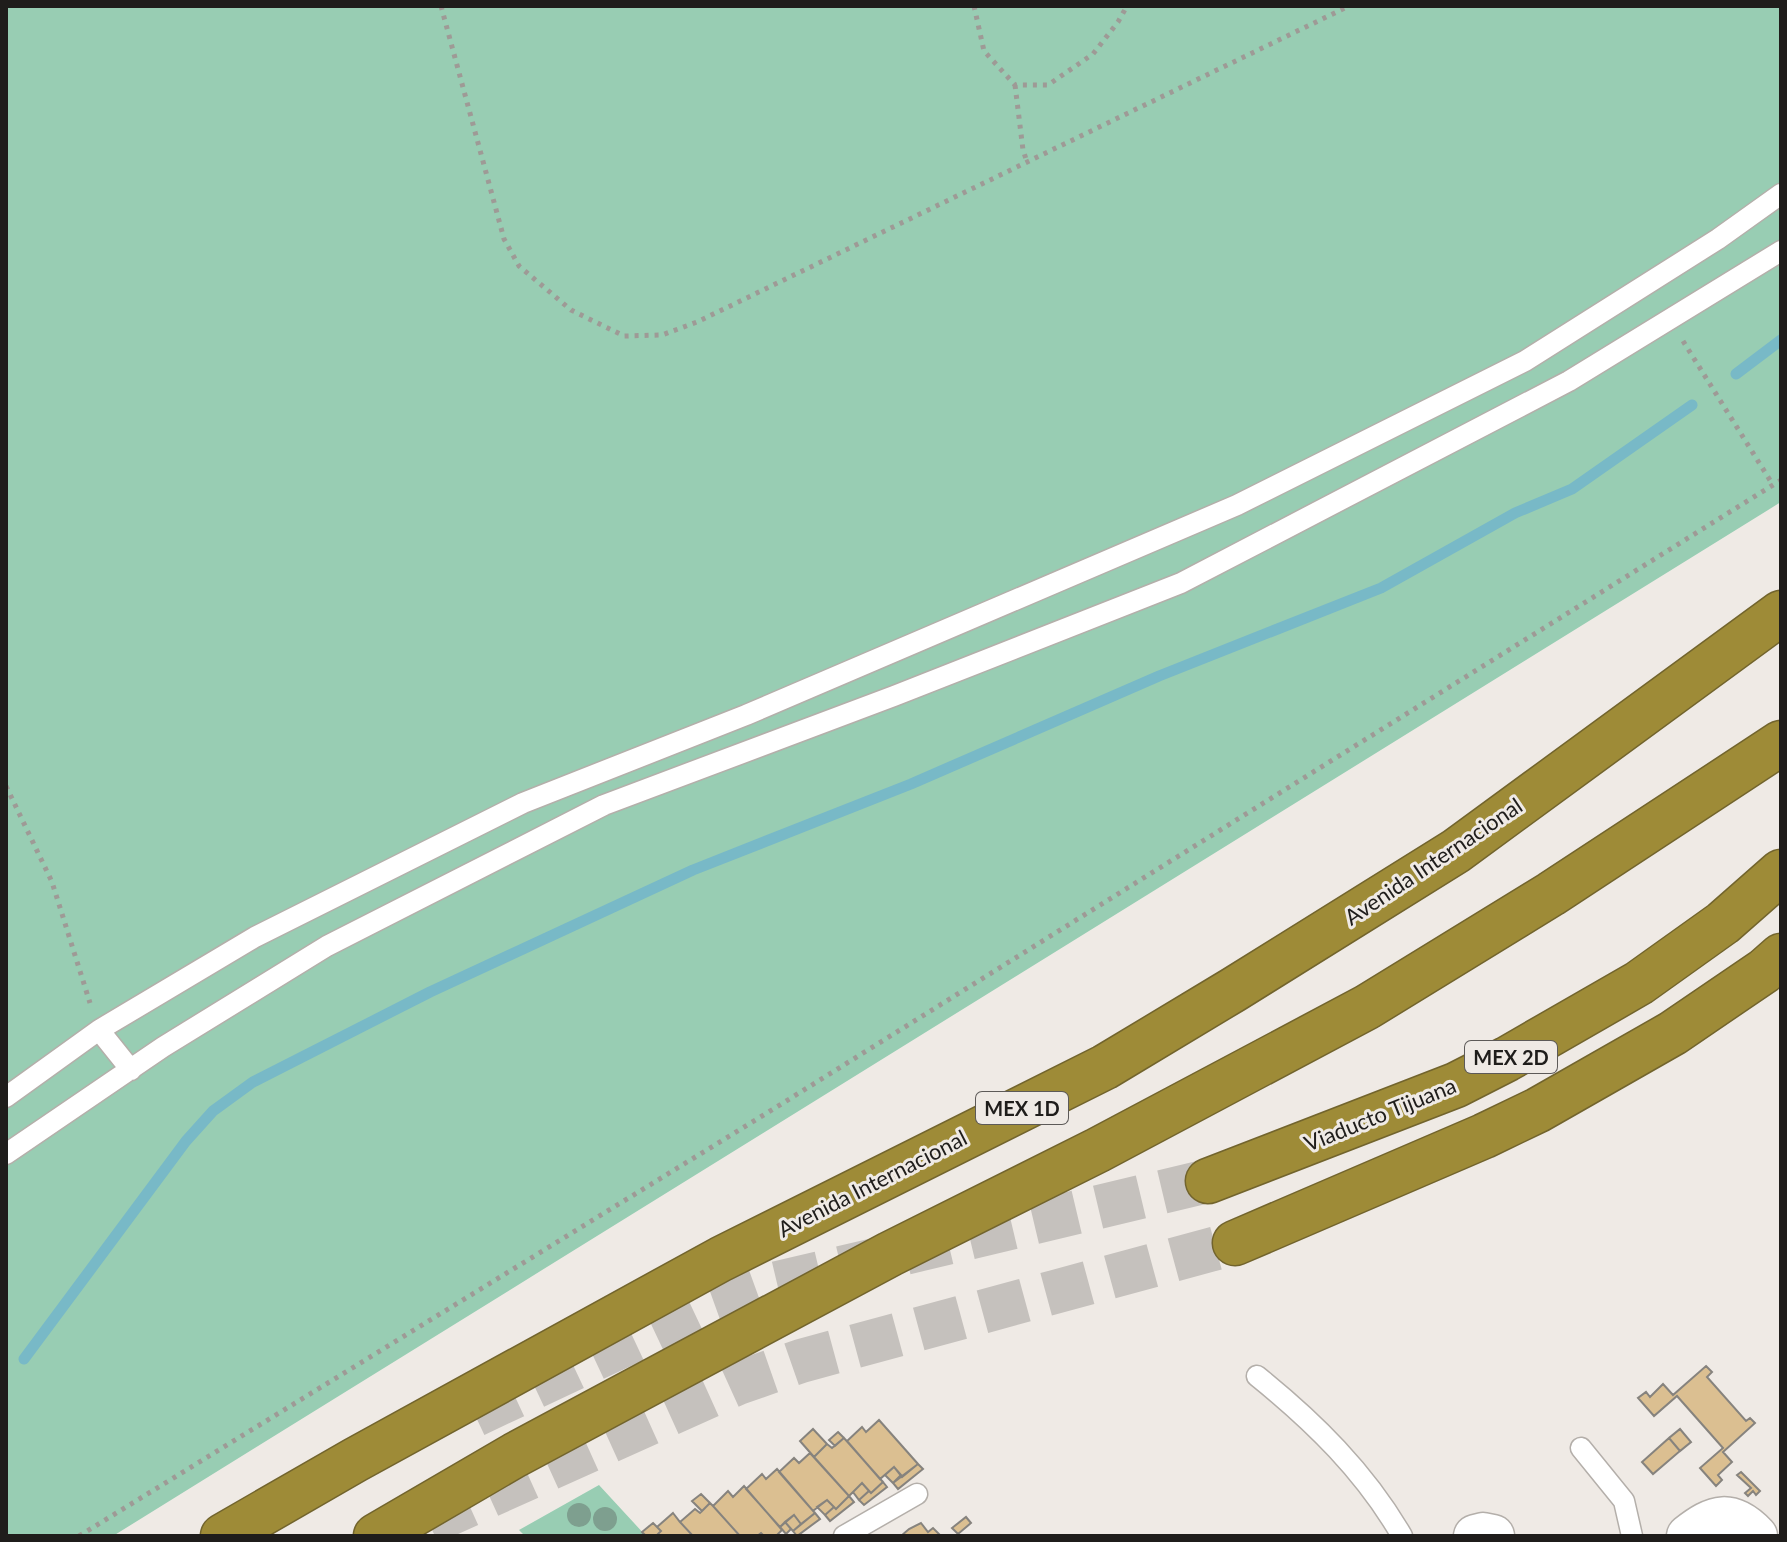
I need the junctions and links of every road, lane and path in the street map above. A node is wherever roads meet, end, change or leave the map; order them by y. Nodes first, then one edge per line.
1 (441, 6) edge
2 (974, 6) edge
3 (1127, 6) edge
4 (1349, 6) edge
5 (1015, 85) junction
6 (1027, 162) junction
7 (1781, 194) edge
8 (1781, 251) edge
9 (1670, 320) junction
10 (1781, 480) edge
11 (1773, 485) junction
12 (1781, 613) edge
13 (1781, 743) edge
14 (6, 786) edge
15 (1781, 872) edge
16 (1781, 956) edge
17 (99, 1030) junction
18 (131, 1070) junction
19 (6, 1097) edge
20 (6, 1154) edge
21 (1208, 1181) tunnel mouth
22 (1235, 1243) tunnel mouth
23 (1257, 1376) dead end
24 (1581, 1448) dead end
25 (917, 1494) dead end
26 (79, 1536) edge
27 (223, 1536) edge
28 (376, 1536) edge
29 (844, 1536) edge
30 (1402, 1536) edge
31 (1475, 1536) edge
32 (1493, 1536) edge
33 (1632, 1536) edge
34 (1688, 1536) edge
35 (1756, 1536) edge

1 - 6 path
2 - 5 path
3 - 5 path
4 - 6 path
5 - 6 path
7 - 17 lane
8 - 9 lane
9 - 11 path
9 - 18 lane
10 - 11 path
11 - 26 path
12 - 27 highway, Avenida Internacional / MEX 1D
13 - 28 highway
14 - 17 path
15 - 21 highway, Viaducto Tijuana / MEX 2D
16 - 22 highway, MEX 2D
17 - 18 lane
17 - 19 lane
18 - 20 lane
23 - 30 lane
24 - 33 lane
25 - 29 lane
31 - 32 street
34 - 35 street

